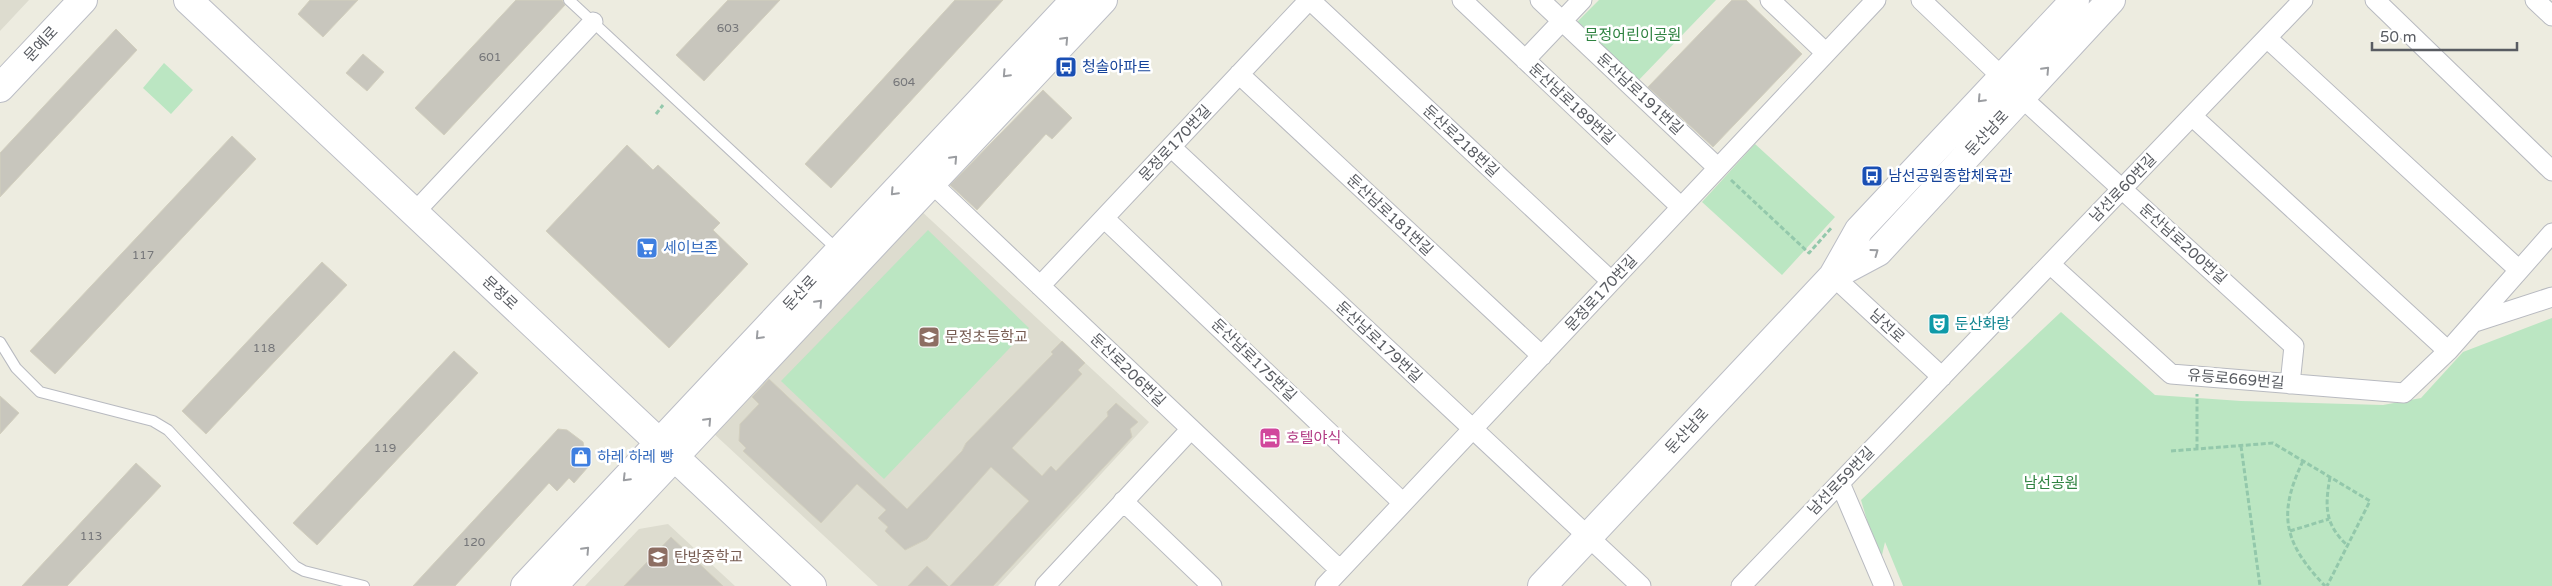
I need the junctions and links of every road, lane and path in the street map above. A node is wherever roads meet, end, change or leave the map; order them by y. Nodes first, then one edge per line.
1 (83, 0) edge
2 (188, 0) edge
3 (569, 0) edge
4 (1309, 0) edge
5 (1462, 0) edge
6 (1540, 0) edge
7 (1582, 0) edge
8 (1770, 0) edge
9 (1876, 0) edge
10 (1921, 0) edge
11 (2075, 0) edge
12 (2111, 0) edge
13 (2303, 0) edge
14 (2375, 0) edge
15 (2535, 0) edge
16 (1086, 3) edge
17 (2552, 16) edge
18 (1562, 21) junction
19 (592, 22) junction
20 (2267, 38) junction
21 (1826, 53) junction
22 (1525, 60) junction
23 (1239, 74) junction
24 (2002, 77) junction
25 (0, 88) edge
26 (2021, 97) junction
27 (2192, 116) junction
28 (1171, 147) junction
29 (1718, 168) junction
30 (2552, 171) edge
31 (924, 176) junction
32 (2122, 189) junction
33 (1681, 207) junction
34 (414, 212) junction
35 (1104, 218) junction
36 (1835, 224) dead end
37 (2552, 233) edge
38 (847, 258) junction
39 (2050, 264) junction
40 (2519, 270) junction
41 (1833, 276) junction
42 (1612, 282) junction
43 (1040, 286) junction
44 (2552, 297) edge
45 (2474, 322) junction
46 (0, 342) edge
47 (2448, 351) junction
48 (1542, 356) junction
49 (2197, 376) junction
50 (1942, 377) junction
51 (2290, 384) junction
52 (1191, 429) junction
53 (1472, 429) junction
54 (2241, 446) junction
55 (2197, 449) junction
56 (667, 450) junction
57 (2171, 451) dead end
58 (2303, 461) junction
59 (2330, 477) junction
60 (1840, 483) junction
61 (1124, 501) junction
62 (1403, 503) junction
63 (2329, 519) junction
64 (2290, 532) junction
65 (1588, 537) junction
66 (2348, 546) junction
67 (1340, 570) junction
68 (1051, 584) edge
69 (364, 586) edge
70 (525, 586) edge
71 (553, 586) edge
72 (812, 586) edge
73 (1212, 586) edge
74 (1325, 586) edge
75 (1542, 586) edge
76 (1641, 586) edge
77 (1741, 586) edge
78 (1884, 586) edge
79 (2260, 586) edge
80 (2326, 586) edge

1 - 25 main road, 문예로
2 - 34 main road, 문정로
3 - 19 lane
4 - 23 street, 문정로170번길
4 - 42 street, 둔산로218번길
5 - 22 street, 둔산남로189번길
6 - 18 street, 둔산남로191번길
7 - 18 street
8 - 21 street
9 - 21 street, 문정로170번길
10 - 24 street
11 - 24 main road, 둔산남로
26 -> 12 main road, 둔산남로
13 - 20 street, 남선로60번길
14 - 30 street
15 - 17 street
16 - 31 main road, 둔산로
18 - 22 street
18 - 29 street, 둔산남로191번길
19 - 34 street
19 - 38 lane
20 - 27 street, 남선로60번길
20 - 40 street
21 - 29 street, 문정로170번길
22 - 33 street, 둔산남로189번길
23 - 28 street, 문정로170번길
23 - 48 street, 둔산남로181번길
24 -> 41 main road, 둔산남로
26 - 32 street, 둔산남로200번길
41 -> 26 main road, 둔산남로
27 - 32 street, 남선로60번길
27 - 47 street
28 - 35 street, 문정로170번길
28 - 53 street, 둔산남로179번길
29 - 33 street, 문정로170번길
29 - 36 path
31 - 38 main road, 둔산로
31 - 43 street, 둔산로206번길
32 - 39 street, 남선로60번길
32 - 51 street, 둔산남로200번길
33 - 42 street, 문정로170번길
34 - 56 main road, 문정로
35 - 43 street, 문정로170번길
35 - 62 street, 둔산남로175번길
37 - 40 street, 유등로669번길
38 - 56 main road, 둔산로
39 - 49 street, 유등로669번길
39 - 50 street, 남선로60번길
40 - 45 street, 유등로669번길
41 - 50 street, 남선로
41 - 65 main road, 둔산남로
42 - 48 street, 문정로170번길
43 - 52 street, 둔산로206번길
44 - 45 street
45 - 47 street, 유등로669번길
46 - 69 lane
47 - 51 street, 유등로669번길
48 - 53 street, 문정로170번길
49 - 51 street, 유등로669번길
49 - 55 path
50 - 60 street, 남선로59번길
52 - 61 street
52 - 67 street, 둔산로206번길
53 - 62 street, 문정로170번길
53 - 65 street, 둔산남로179번길
54 - 55 path
54 - 58 path
54 - 79 path
55 - 57 path
56 -> 70 main road, 둔산로
71 -> 56 main road, 둔산로
56 - 72 main road, 문정로
58 - 59 path
58 - 64 path
59 - 63 path
59 - 66 path
60 - 77 street, 남선로59번길
60 - 78 street
61 - 68 street
61 - 73 street
62 - 67 street, 문정로170번길
63 - 64 path
63 - 66 path
64 - 80 path
65 - 75 main road, 둔산남로
65 - 76 street, 둔산남로179번길
66 - 80 path
67 - 74 street, 문정로170번길

